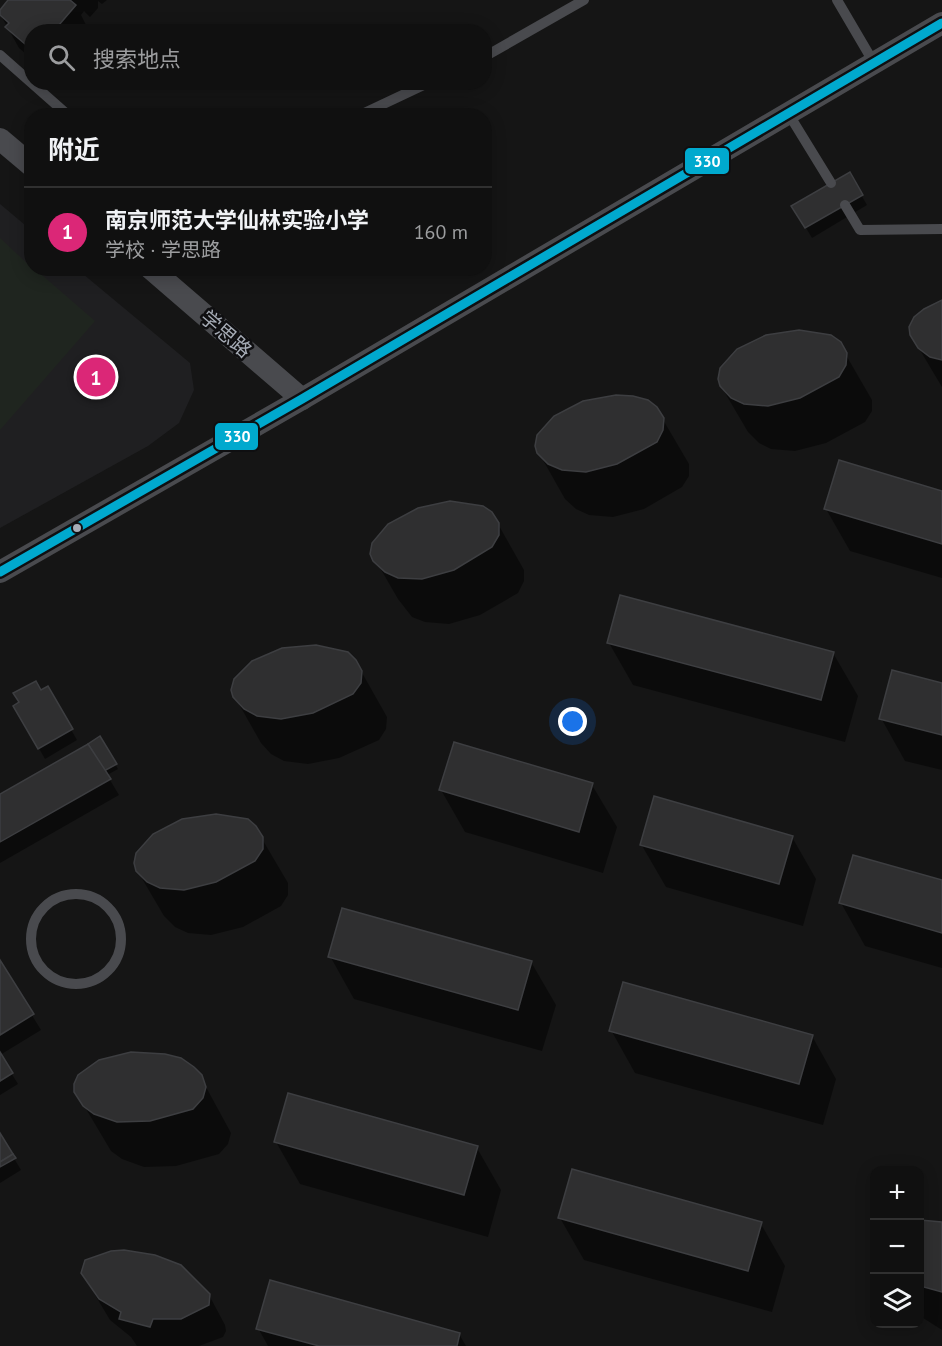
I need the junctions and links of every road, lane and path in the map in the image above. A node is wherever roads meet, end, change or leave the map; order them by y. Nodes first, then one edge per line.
1 (584, 0) edge
2 (837, 0) edge
3 (942, 23) edge
4 (492, 52) edge
5 (0, 55) edge
6 (874, 63) junction
7 (24, 76) edge
8 (40, 90) edge
9 (413, 90) edge
10 (60, 108) edge
11 (375, 108) edge
12 (788, 113) junction
13 (0, 139) edge
14 (24, 159) edge
15 (831, 183) dead end
16 (845, 205) dead end
17 (942, 229) edge
18 (159, 276) edge
19 (302, 399) junction
20 (0, 572) edge
21 (120, 948) joint

1 - 4 lane
2 - 6 lane
3 - 6 street
5 - 7 lane
6 - 12 street
8 - 10 lane
9 - 11 lane
12 - 15 lane
12 - 19 street
13 - 14 street
16 - 17 lane
18 - 19 street, 学思路
19 - 20 street
21 - 21 lane

